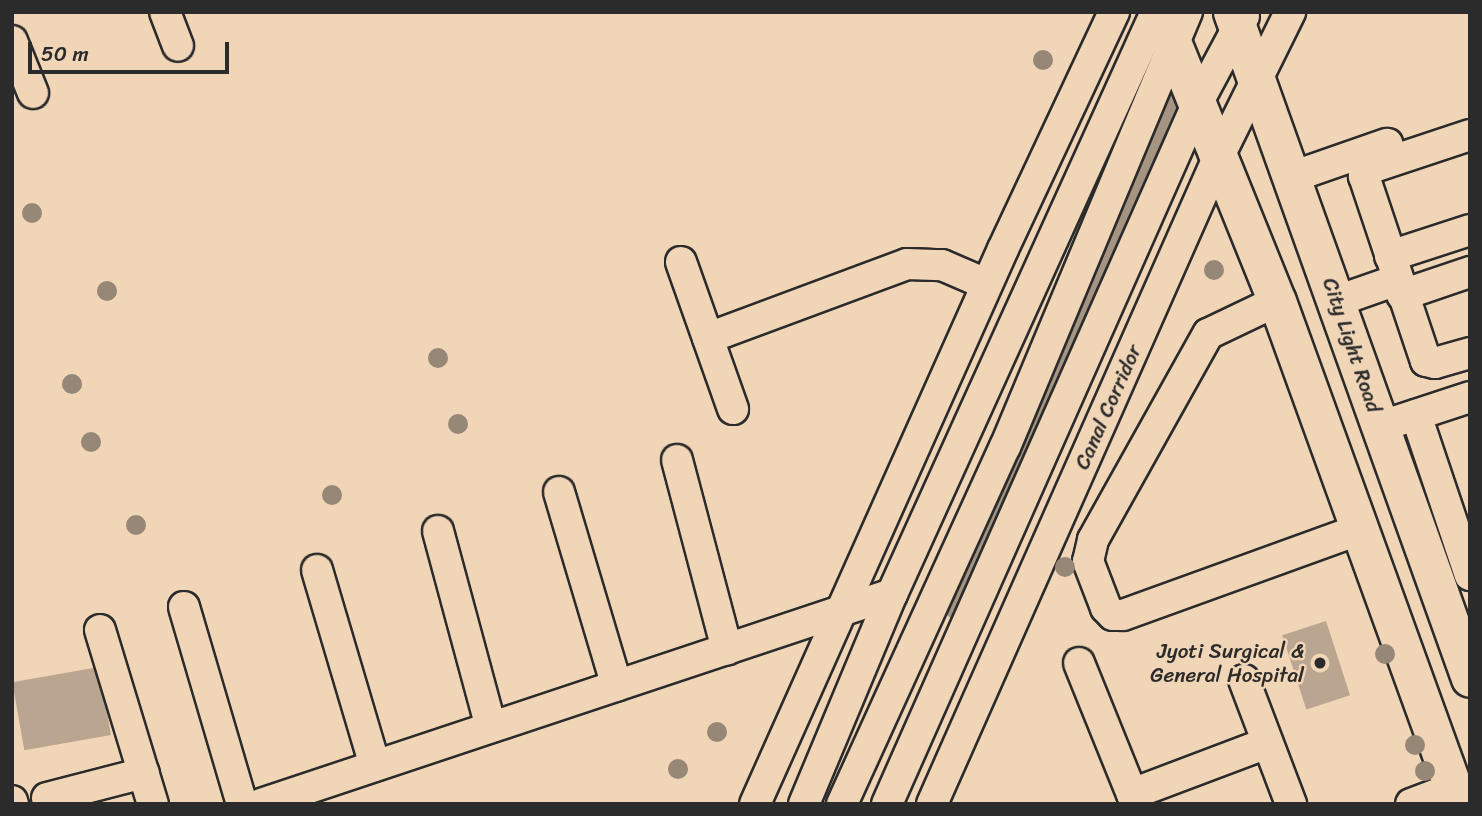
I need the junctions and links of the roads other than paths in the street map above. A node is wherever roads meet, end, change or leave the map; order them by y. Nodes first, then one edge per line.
1 (165, 12) edge
2 (1114, 12) edge
3 (1290, 12) edge
4 (1239, 18) edge
5 (1169, 20) edge
6 (12, 41) edge
7 (178, 46) dead end
8 (1257, 80) junction
9 (33, 93) dead end
10 (1199, 100) junction
11 (1470, 115) edge
12 (1470, 135) edge
13 (1219, 158) junction
14 (1292, 177) junction
15 (1470, 230) edge
16 (681, 262) dead end
17 (1470, 272) edge
18 (1396, 277) junction
19 (986, 284) junction
20 (1337, 300) junction
21 (1277, 301) junction
22 (708, 338) junction
23 (1470, 353) edge
24 (1470, 397) edge
25 (733, 409) dead end
26 (1416, 415) junction
27 (1381, 426) junction
28 (677, 460) dead end
29 (559, 492) dead end
30 (1358, 530) junction
31 (438, 531) dead end
32 (317, 570) dead end
33 (1470, 575) edge
34 (892, 594) junction
35 (184, 607) dead end
36 (838, 612) junction
37 (100, 630) dead end
38 (727, 649) junction
39 (1467, 660) edge
40 (1079, 663) dead end
41 (1244, 681) dead end
42 (617, 686) junction
43 (491, 727) junction
44 (1267, 743) junction
45 (375, 766) junction
46 (144, 773) junction
47 (1456, 796) edge
48 (47, 798) dead end
49 (1134, 799) edge
50 (153, 804) edge
51 (242, 804) edge
52 (261, 804) edge
53 (755, 804) edge
54 (804, 804) edge
55 (842, 804) edge
56 (887, 804) edge
57 (932, 804) edge
58 (1290, 804) edge
59 (1412, 804) edge

1 - 7 street
2 - 19 street
3 - 8 street, Canal Corridor
4 - 8 main road, City Light Road
4 - 10 street
5 - 10 main road
5 - 34 street
5 - 55 street
6 - 9 street
8 - 13 street, Canal Corridor
8 - 14 main road, City Light Road
10 - 13 main road
10 - 56 street
11 - 14 street
12 - 18 street
13 - 21 main road
13 - 57 street, Canal Corridor
14 - 20 main road, City Light Road
15 - 18 street
16 - 22 street
17 - 18 street
18 - 20 street
18 - 23 street
19 - 22 street
19 - 36 street
20 - 27 main road, City Light Road
21 - 30 main road
21 - 30 street
22 - 25 street
24 - 26 street
26 - 27 street
26 - 33 street
27 - 39 main road, City Light Road
28 - 38 street
29 - 42 street
30 - 47 main road
31 - 43 street
32 - 45 street
34 - 36 street
34 - 54 street
35 - 51 street
36 - 38 street
36 - 53 street
37 - 46 street
38 - 42 street
40 - 49 street
41 - 44 street
42 - 43 street
43 - 45 street
44 - 49 street
44 - 58 street
45 - 52 street
46 - 48 street
46 - 50 street
47 - 59 street

